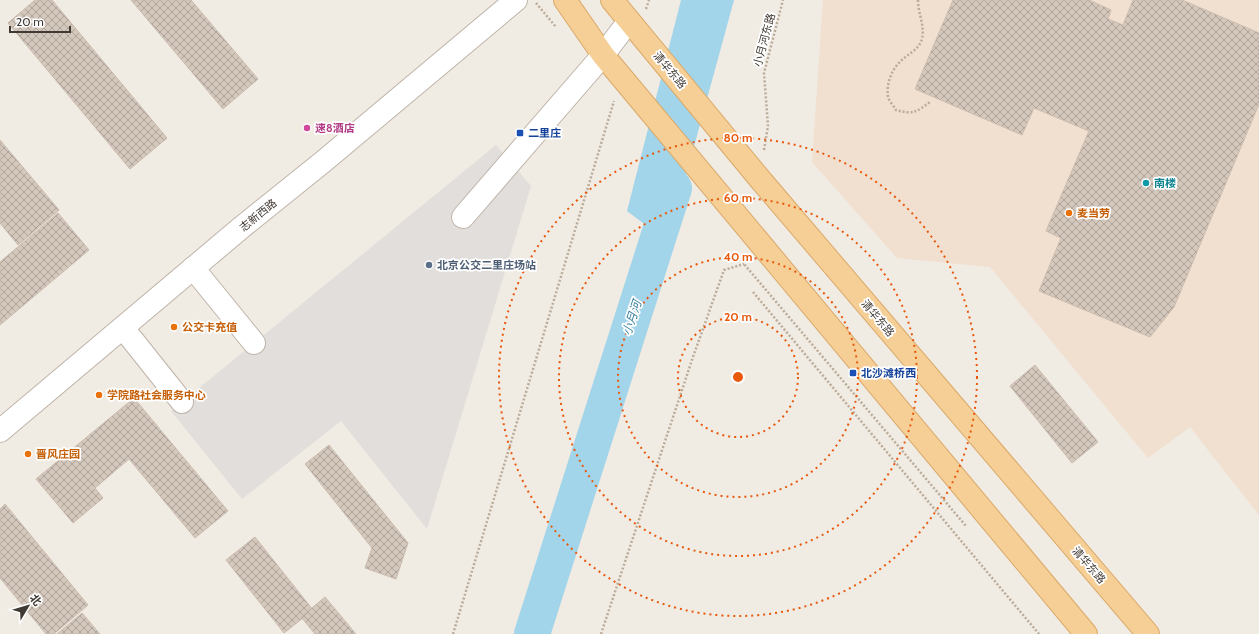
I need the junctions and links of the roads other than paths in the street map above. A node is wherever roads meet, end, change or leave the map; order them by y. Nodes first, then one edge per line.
1 (516, 0) edge
2 (565, 0) edge
3 (612, 0) edge
4 (633, 26) junction
5 (603, 55) junction
6 (463, 217) dead end
7 (193, 268) junction
8 (123, 328) junction
9 (254, 344) dead end
10 (182, 402) dead end
11 (0, 431) edge
12 (1086, 634) edge
13 (1148, 634) edge

1 - 7 street, 志新西路
2 - 5 main road
3 - 4 main road, 清华东路
4 - 5 street
4 - 13 main road, 清华东路
5 - 6 street
5 - 12 main road
7 - 8 street, 志新西路
7 - 9 street
8 - 10 street
8 - 11 street, 志新西路

